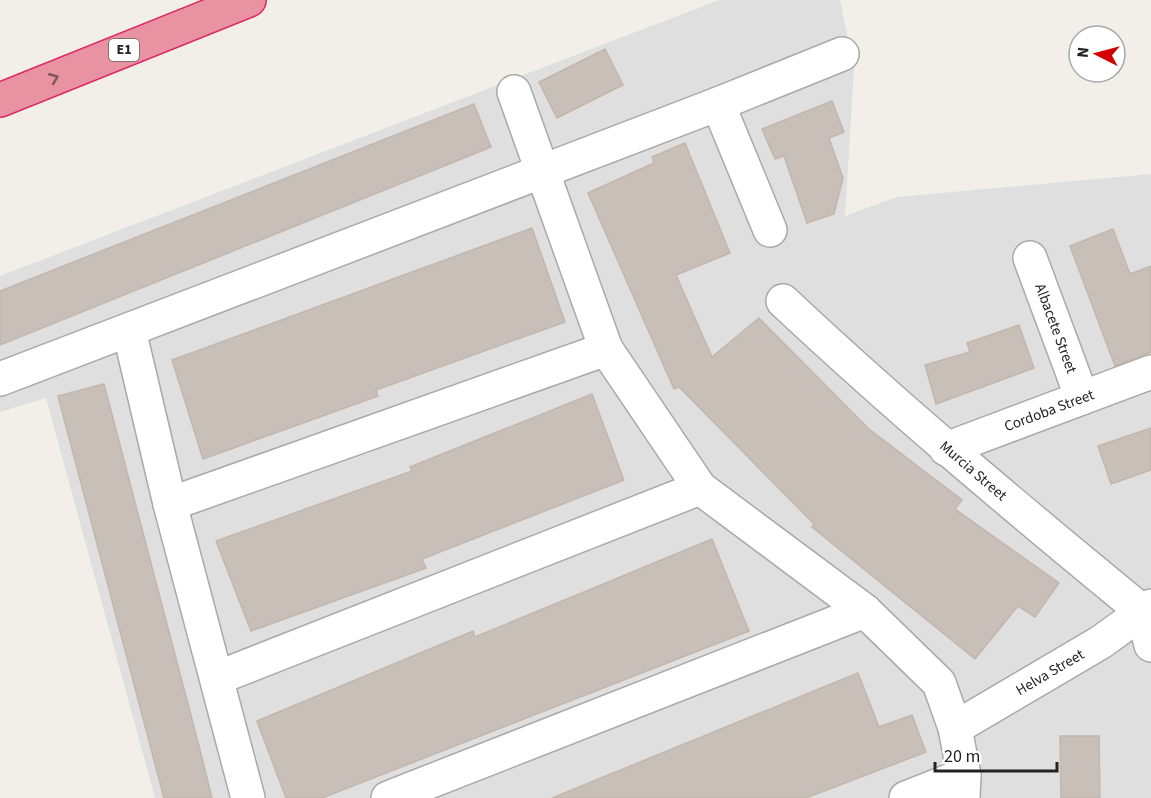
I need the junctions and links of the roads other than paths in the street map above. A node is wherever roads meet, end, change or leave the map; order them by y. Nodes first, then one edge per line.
1 (249, 0) edge
2 (842, 54) dead end
3 (514, 92) dead end
4 (0, 100) edge
5 (718, 104) junction
6 (542, 172) junction
7 (770, 230) dead end
8 (1030, 258) dead end
9 (783, 301) dead end
10 (129, 330) junction
11 (606, 349) junction
12 (1151, 372) edge
13 (0, 379) edge
14 (1082, 398) junction
15 (946, 450) junction
16 (700, 488) junction
17 (170, 504) junction
18 (1147, 609) edge
19 (865, 611) junction
20 (1151, 645) edge
21 (217, 678) junction
22 (955, 728) junction
23 (963, 786) edge
24 (249, 798) edge
25 (388, 798) edge
26 (906, 798) edge

4 -> 1 highway, E1
2 - 5 street
3 - 6 street
5 - 6 street
5 - 7 street
6 - 10 street
6 - 11 street
8 - 14 street, Albacete Street
9 - 15 street, Murcia Street
10 - 13 street
10 - 17 street
11 - 16 street
11 - 17 street
12 - 14 street, Cordoba Street
14 - 15 street, Cordoba Street
15 - 18 street, Murcia Street
16 - 19 street
16 - 21 street
17 - 21 street
18 - 20 street
18 - 22 street, Helva Street
19 - 22 street
19 - 25 street
21 - 24 street
22 - 23 street
23 - 26 street

